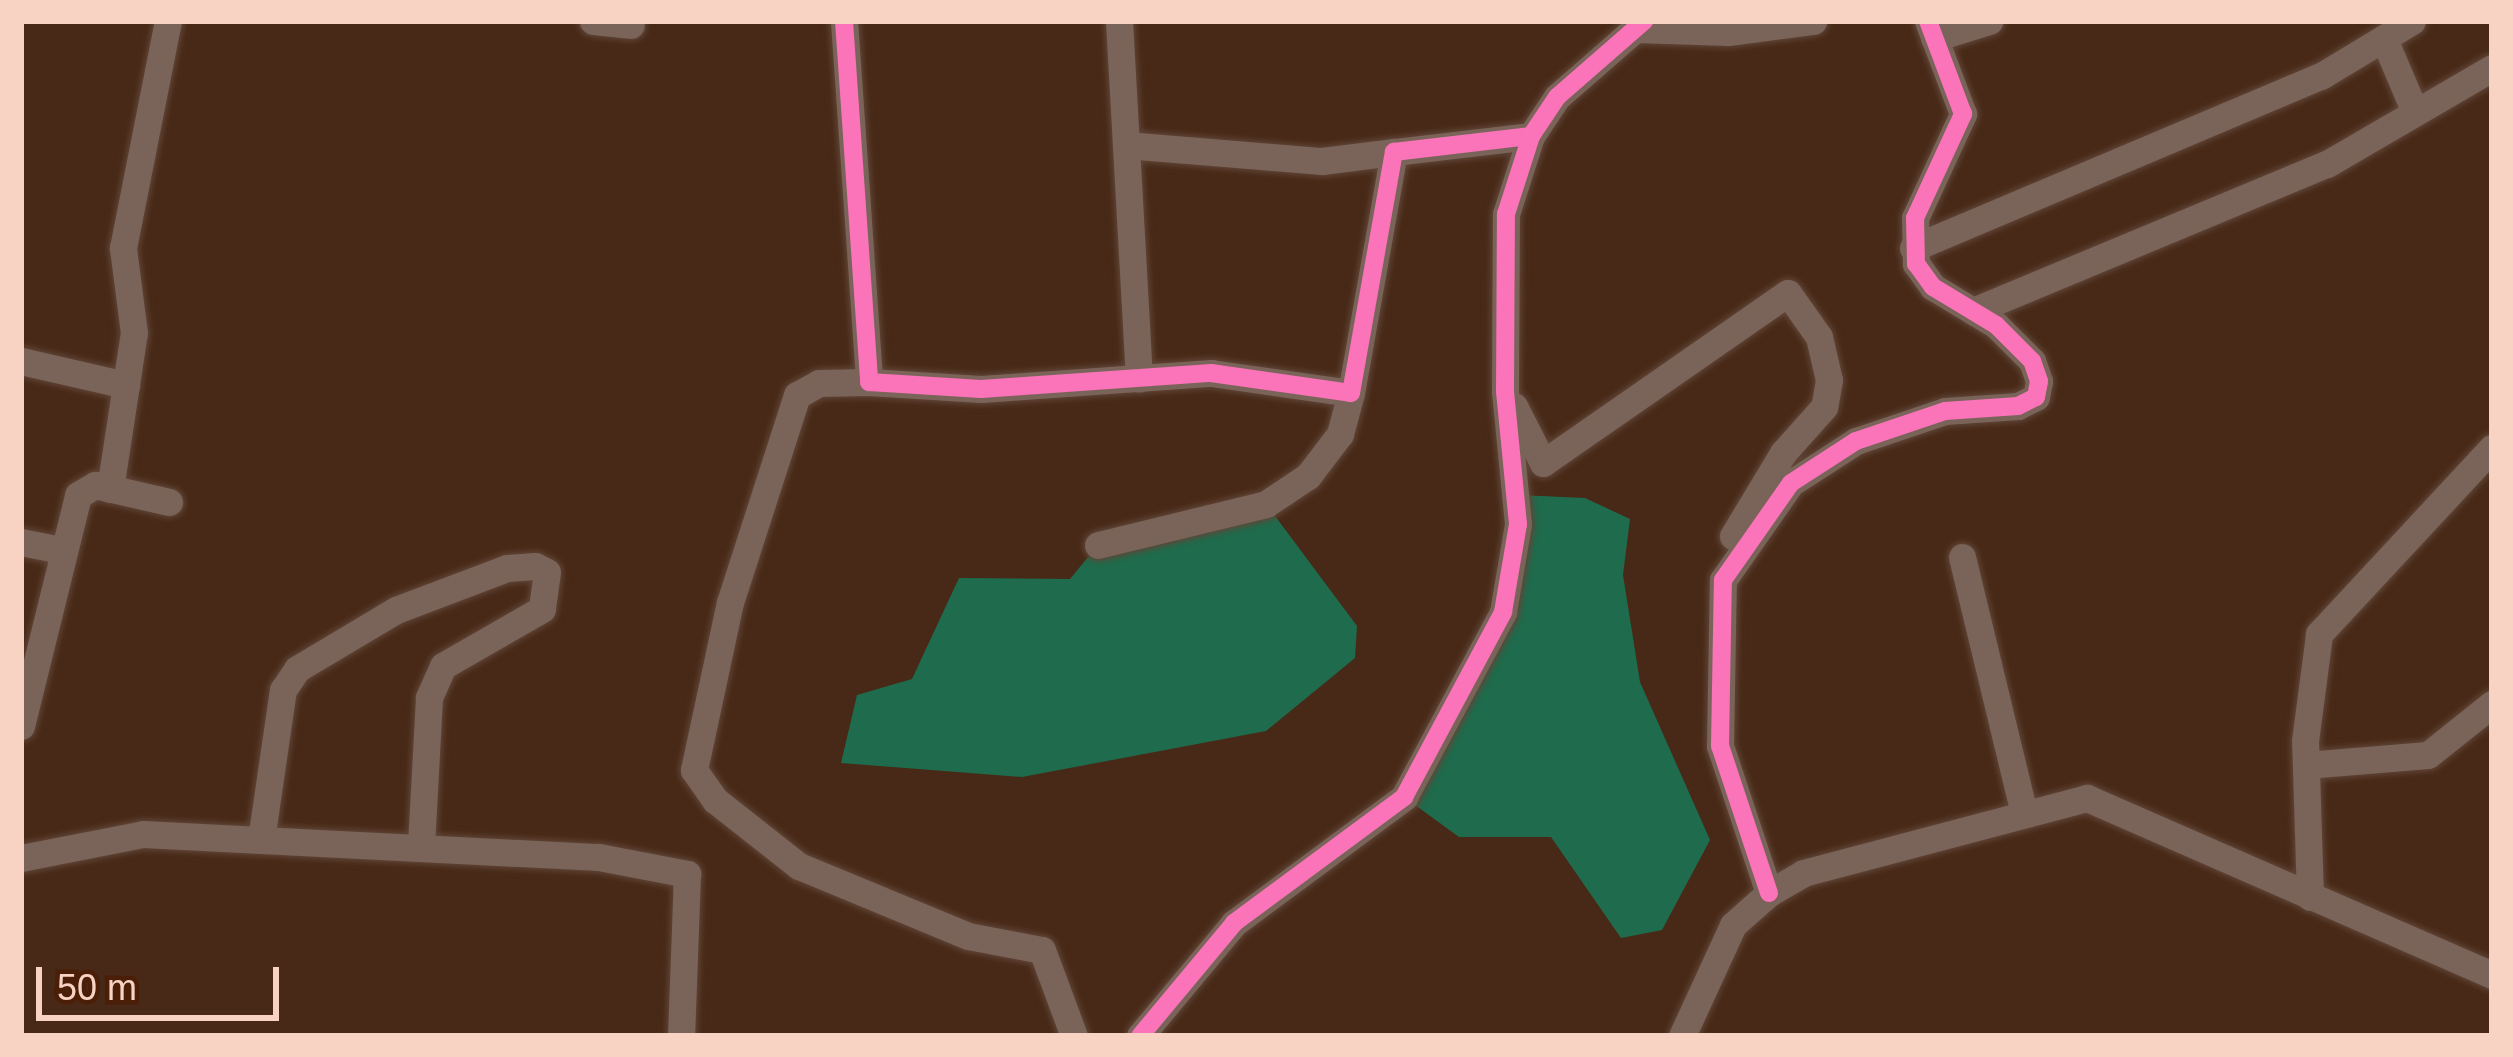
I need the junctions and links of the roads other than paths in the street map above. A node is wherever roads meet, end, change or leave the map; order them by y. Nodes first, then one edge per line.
1 (169, 21) edge
2 (593, 21) edge
3 (844, 21) edge
4 (1119, 21) edge
5 (1813, 21) edge
6 (1989, 21) edge
7 (2412, 21) edge
8 (631, 25) dead end
9 (1639, 25) edge
10 (1931, 29) edge
11 (2384, 39) junction
12 (2492, 68) edge
13 (2415, 112) junction
14 (1531, 136) junction
15 (1126, 145) junction
16 (1394, 152) junction
17 (1913, 248) junction
18 (1973, 311) junction
19 (21, 361) edge
20 (1139, 378) junction
21 (869, 382) junction
22 (126, 385) junction
23 (1505, 392) junction
24 (1351, 393) junction
25 (2492, 448) edge
26 (110, 489) junction
27 (169, 502) dead end
28 (21, 542) edge
29 (1098, 545) dead end
30 (61, 550) junction
31 (1962, 557) dead end
32 (1723, 580) junction
33 (2492, 704) edge
34 (21, 726) edge
35 (2306, 765) junction
36 (2024, 814) junction
37 (261, 840) junction
38 (421, 848) junction
39 (21, 858) edge
40 (1769, 893) junction
41 (2310, 897) junction
42 (2492, 975) edge
43 (681, 1036) edge
44 (1074, 1036) edge
45 (1140, 1036) edge
46 (1682, 1036) edge

1 - 22 street
2 - 8 street
3 - 21 street
4 - 15 street
5 - 9 street
6 - 10 street
7 - 11 street
9 - 14 street
10 - 17 street
11 - 13 street
11 - 17 street
12 - 13 street
13 - 18 street
14 - 16 street
14 - 23 street
15 - 16 street
15 - 20 street
16 - 24 street
17 - 18 street
18 - 32 street
19 - 22 street
20 - 21 street
20 - 24 street
21 - 44 street
22 - 26 street
23 - 32 street
23 - 45 street
24 - 29 street
25 - 35 street
26 - 27 street
26 - 30 street
28 - 30 street
30 - 34 street
31 - 36 street
32 - 40 street
33 - 35 street
35 - 41 street
36 - 40 street
36 - 41 street
37 - 38 street
37 - 38 street
37 - 39 street
38 - 43 street
40 - 46 street
41 - 42 street

